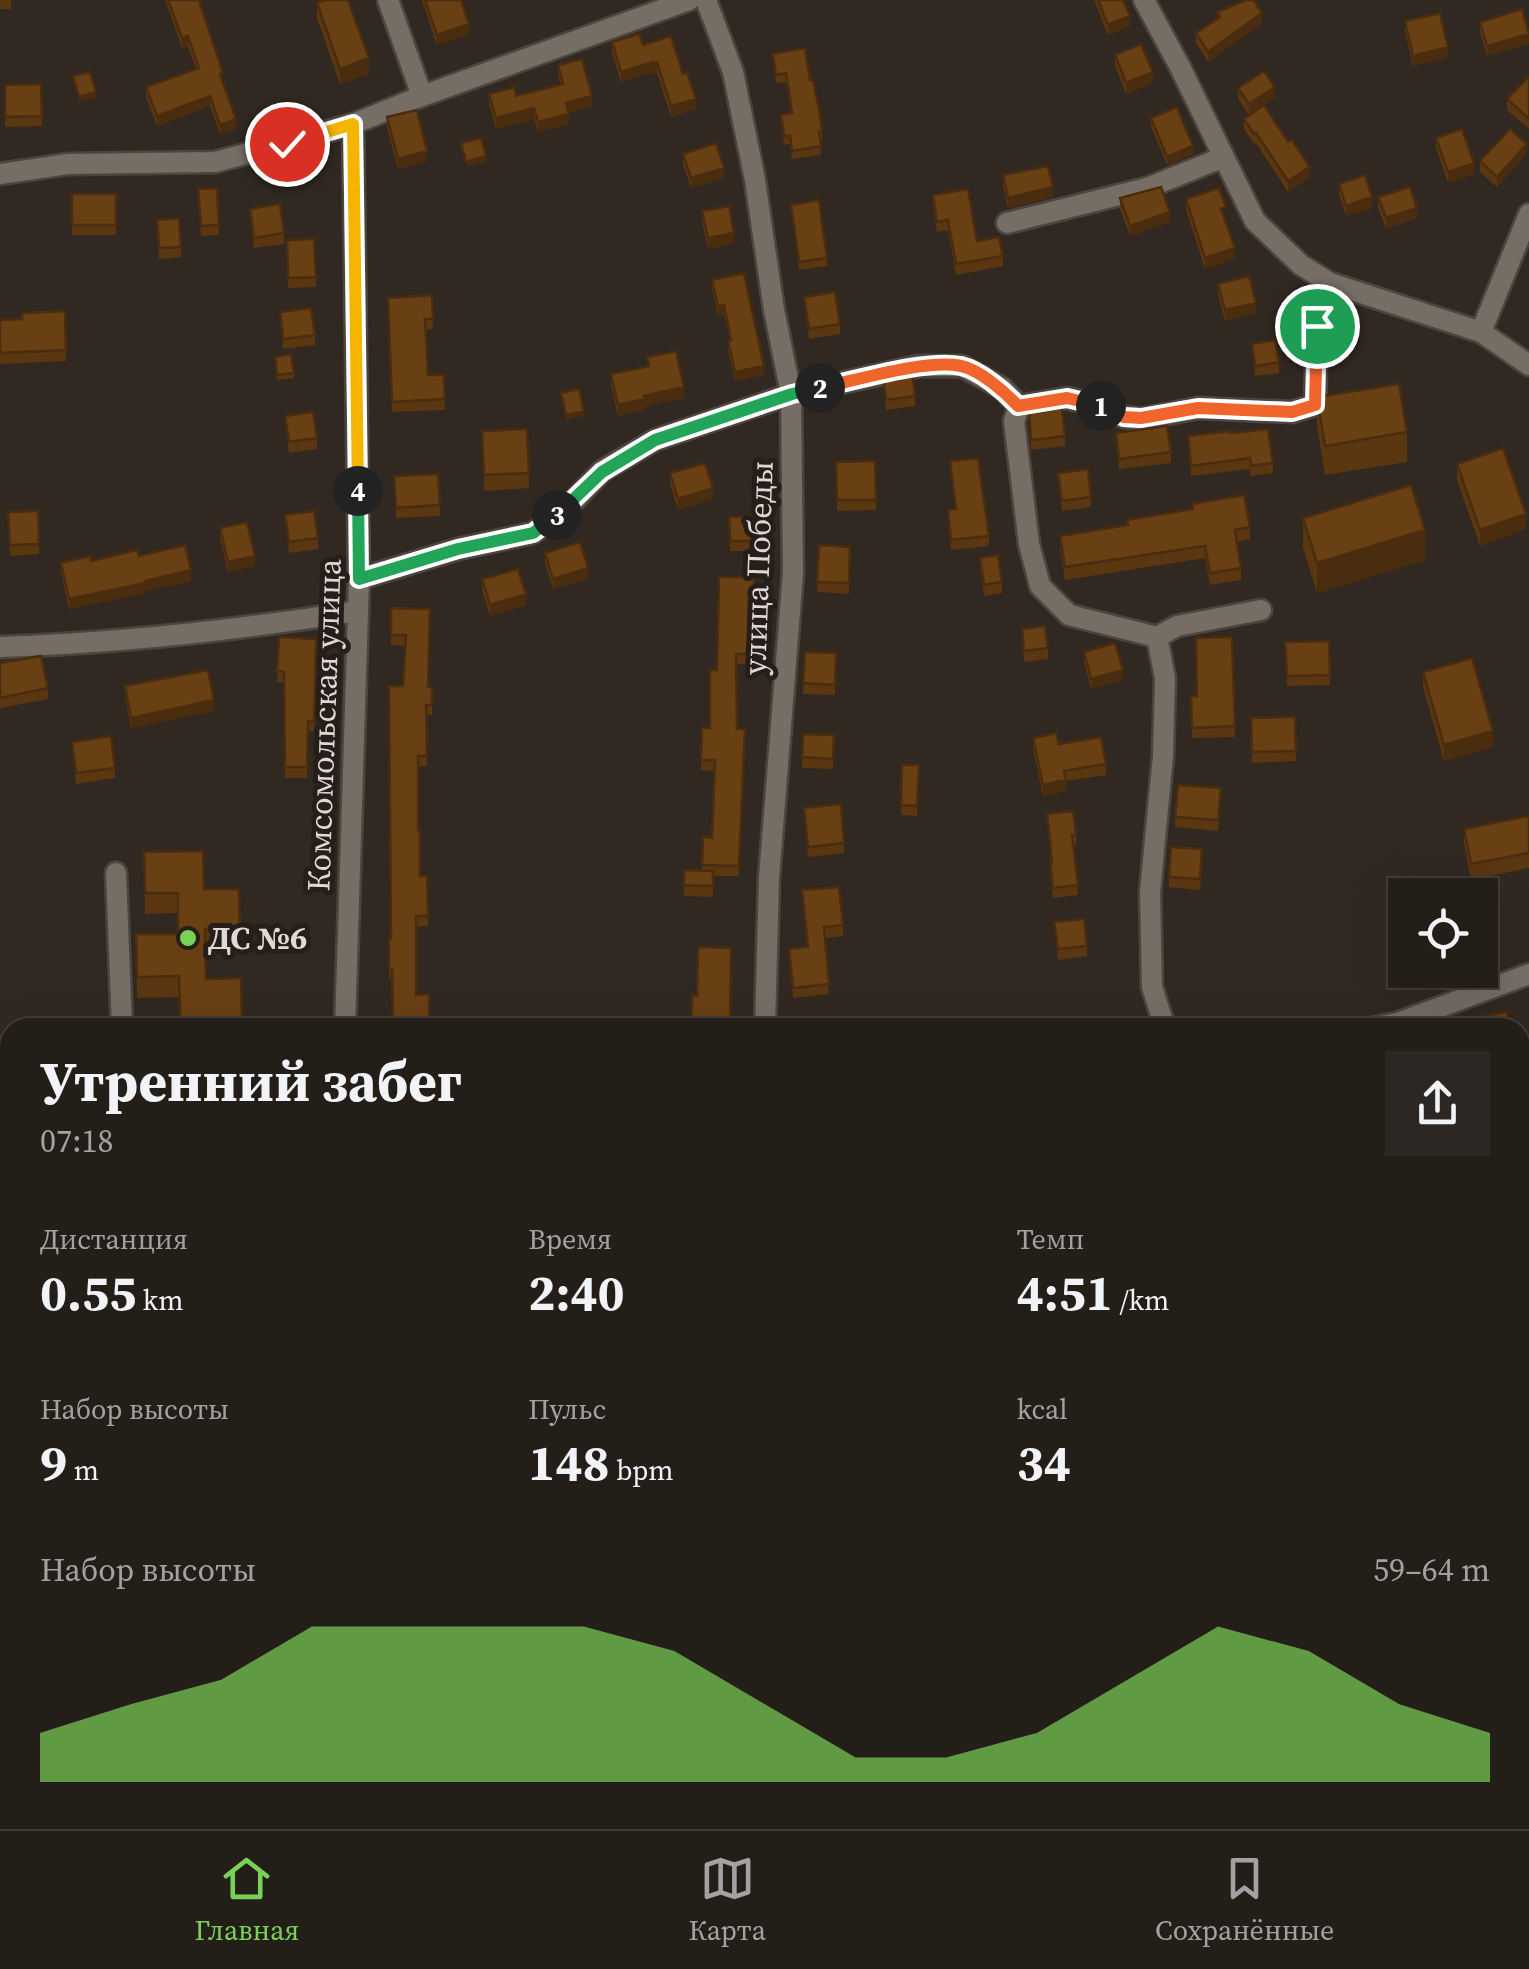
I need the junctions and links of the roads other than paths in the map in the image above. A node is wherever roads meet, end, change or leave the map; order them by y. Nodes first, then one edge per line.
1 (388, 0) edge
2 (689, 0) edge
3 (706, 0) edge
4 (1144, 0) edge
5 (422, 96) junction
6 (353, 124) junction
7 (1224, 157) junction
8 (0, 174) edge
9 (1529, 214) edge
10 (1007, 223) dead end
11 (1330, 283) junction
12 (1480, 332) junction
13 (1529, 365) edge
14 (792, 394) junction
15 (1018, 406) junction
16 (359, 579) junction
17 (1260, 610) dead end
18 (357, 611) junction
19 (1157, 637) junction
20 (0, 647) edge
21 (116, 873) dead end
22 (1529, 974) edge
23 (122, 1018) edge
24 (345, 1018) edge
25 (766, 1018) edge
26 (1162, 1018) edge
27 (1415, 1018) edge

1 - 5 street
2 - 5 street
3 - 14 street, улица Победы
4 - 7 street
5 - 6 street
6 - 8 street
6 - 16 street, Комсомольская улица
7 - 10 street
7 - 11 street
9 - 12 street
11 - 12 street
11 - 15 street
12 - 13 street
14 - 15 street
14 - 16 street
14 - 25 street, улица Победы
15 - 19 street
16 - 18 street, Комсомольская улица
17 - 19 street
18 - 20 street
18 - 24 street, Комсомольская улица
19 - 26 street
21 - 23 street
22 - 27 street

